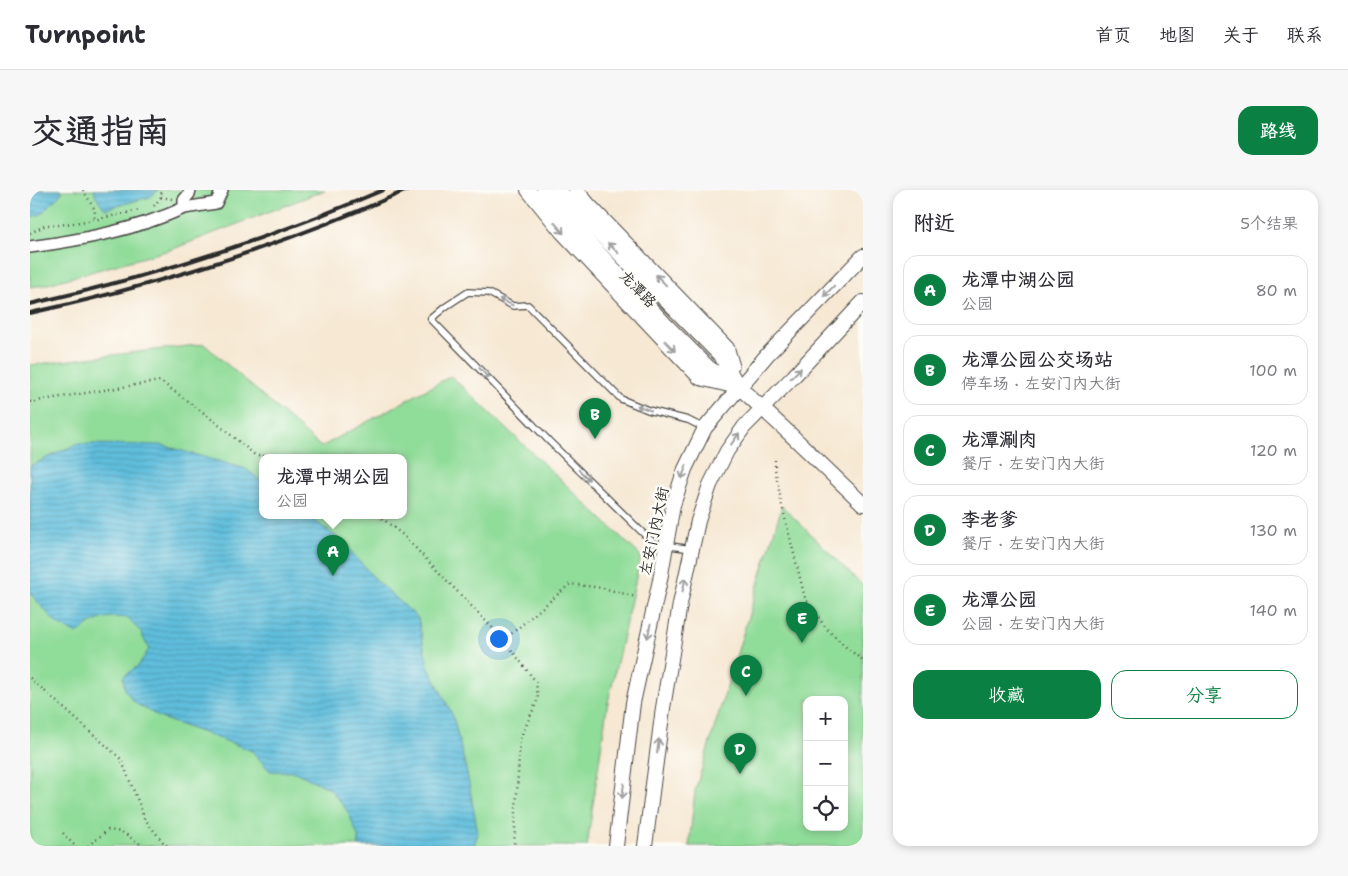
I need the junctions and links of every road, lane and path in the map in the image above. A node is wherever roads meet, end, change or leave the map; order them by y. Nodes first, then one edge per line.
1 (83, 190) edge
2 (162, 190) edge
3 (190, 190) edge
4 (222, 190) edge
5 (528, 190) edge
6 (544, 190) edge
7 (559, 190) edge
8 (576, 190) edge
9 (153, 207) dead end
10 (184, 208) junction
11 (144, 209) dead end
12 (94, 220) junction
13 (30, 233) edge
14 (30, 247) edge
15 (863, 256) edge
16 (863, 302) edge
17 (739, 387) junction
18 (30, 402) edge
19 (762, 408) junction
20 (705, 428) junction
21 (259, 455) edge
22 (775, 460) dead end
23 (863, 504) edge
24 (383, 519) edge
25 (667, 546) junction
26 (692, 549) junction
27 (636, 597) dead end
28 (504, 640) junction
29 (863, 660) edge
30 (30, 678) edge
31 (63, 833) dead end
32 (75, 846) edge
33 (88, 846) edge
34 (144, 846) edge
35 (167, 846) edge
36 (514, 846) edge
37 (616, 846) edge
38 (645, 846) edge

1 - 12 path
2 - 9 path
3 - 10 street
4 - 10 street
5 -> 17 street, 龙潭路
6 - 17 street, 龙潭路
17 -> 7 street, 龙潭路
17 -> 8 street, 龙潭路
10 - 14 street
11 - 12 path
12 - 13 path
15 -> 17 street, 左安门内大街
19 -> 16 street
17 - 19 street, 龙潭路
17 - 20 street, 左安门内大街
18 - 21 path
19 - 23 street, 龙潭路
26 -> 19 street
20 -> 25 street, 左安门内大街
20 -> 25 lane
22 - 29 path
24 - 28 path
25 - 26 lane
25 -> 37 street, 左安门内大街
38 -> 26 street
27 - 28 path
28 - 36 path
30 - 35 path
31 - 32 path
33 - 34 path

